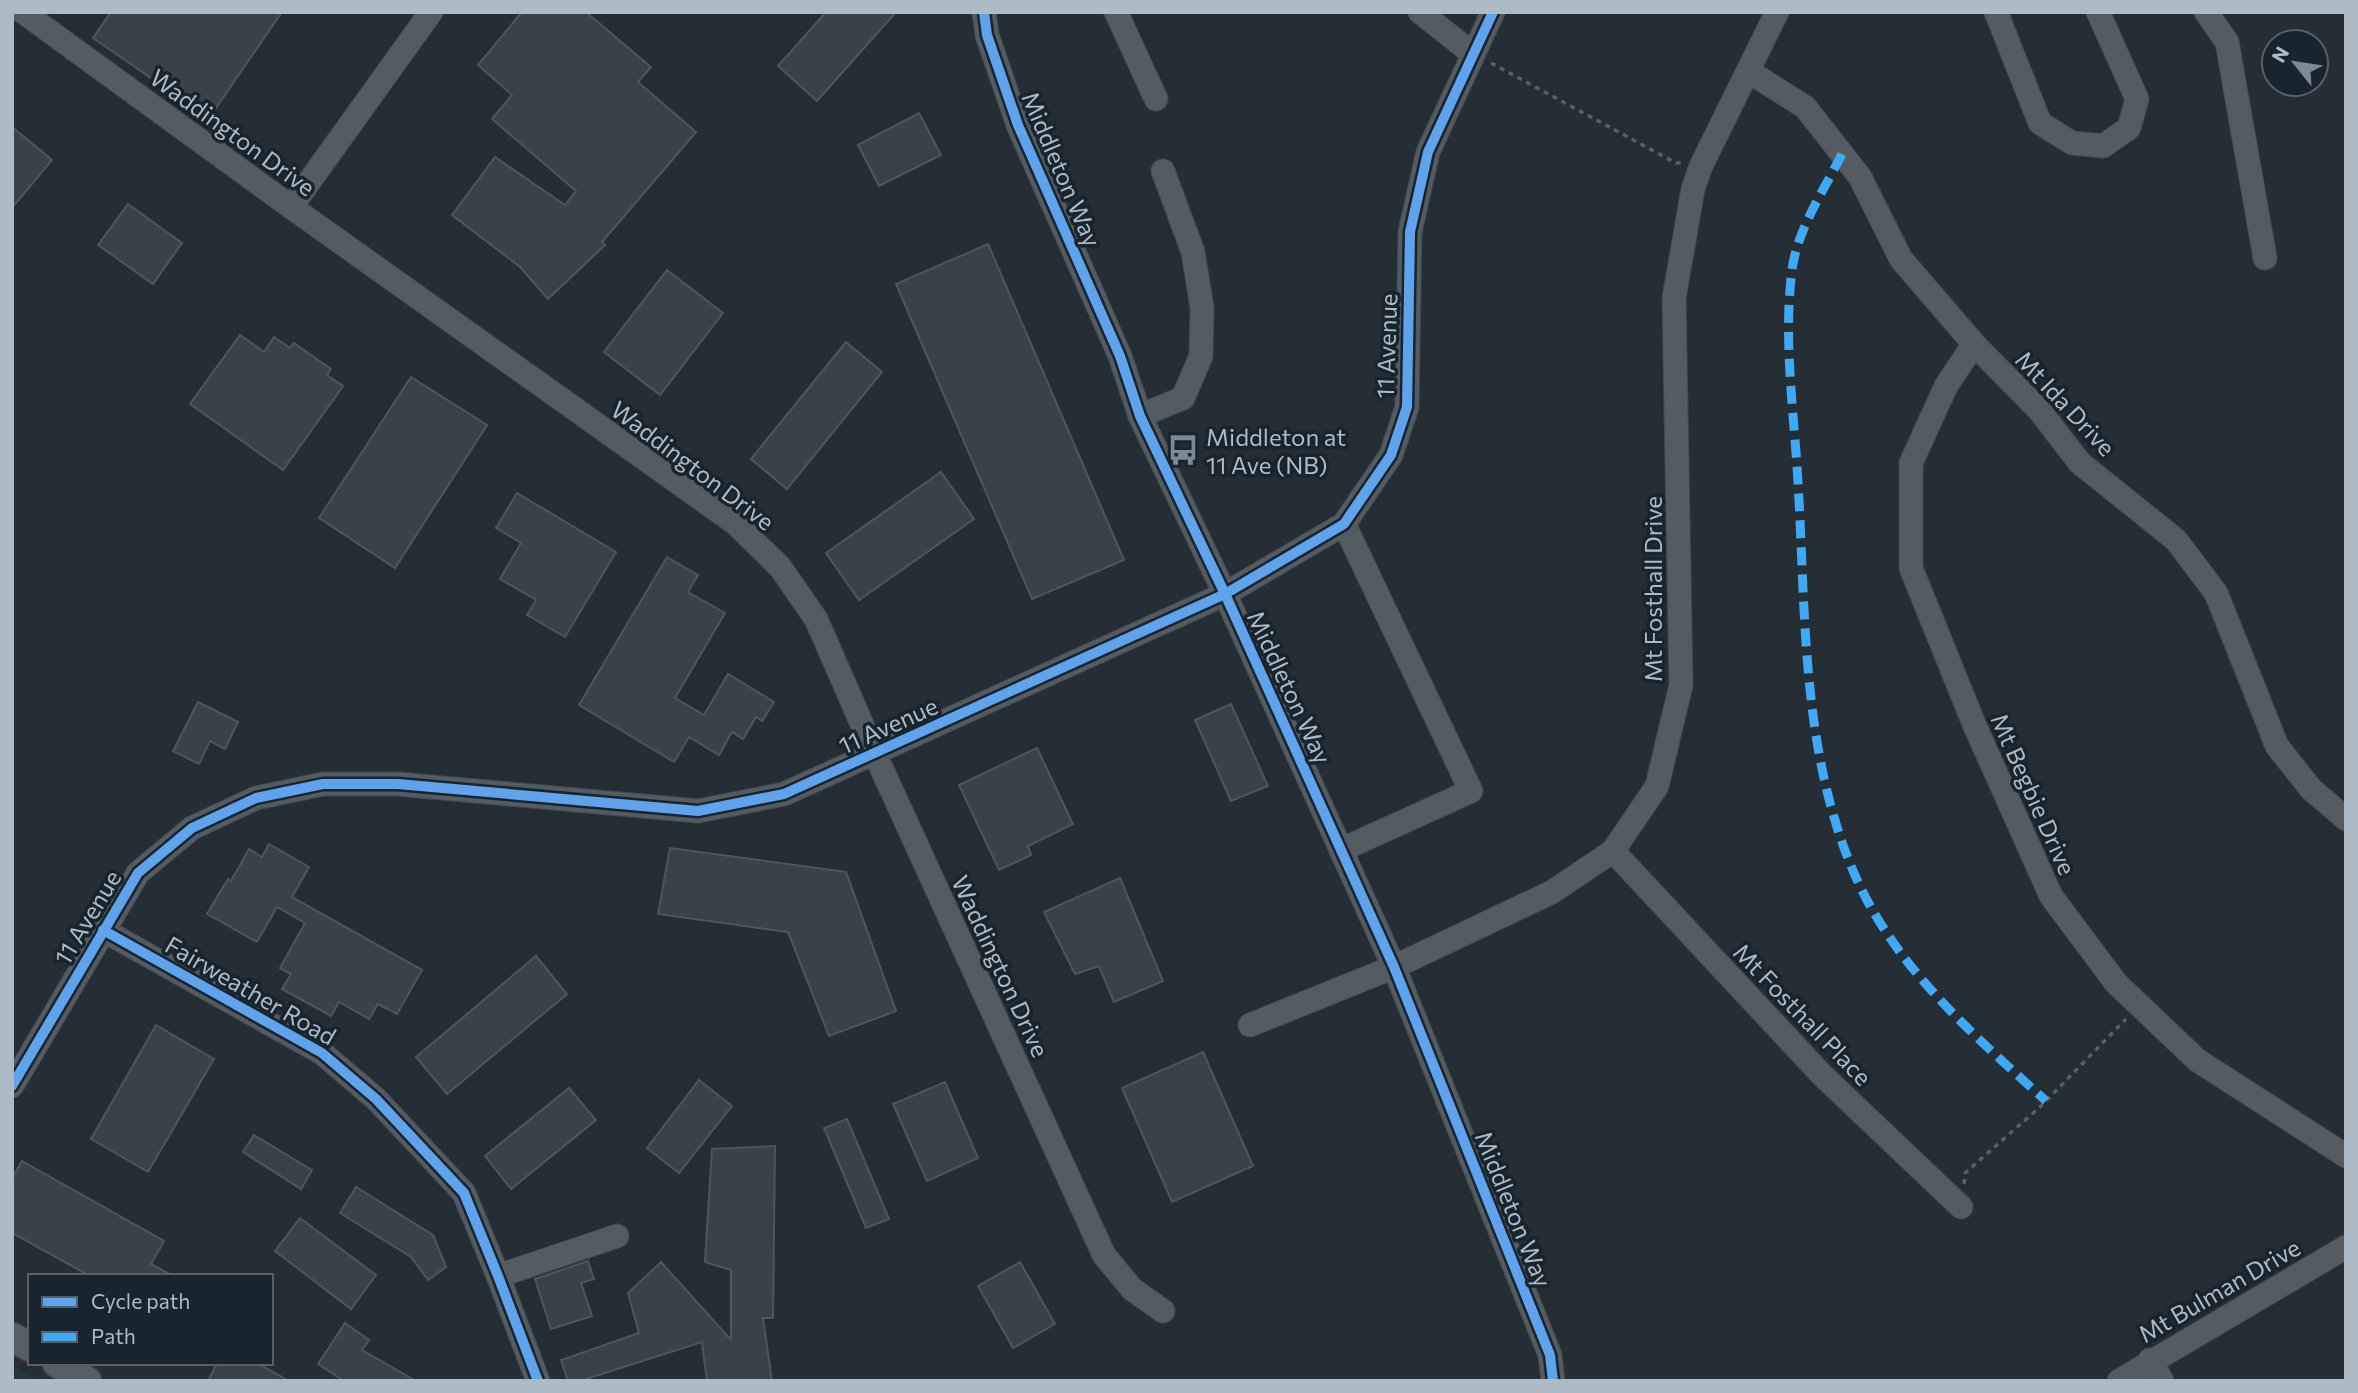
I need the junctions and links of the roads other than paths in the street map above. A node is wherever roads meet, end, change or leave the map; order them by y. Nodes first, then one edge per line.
1 (23, 12) edge
2 (431, 12) edge
3 (984, 12) edge
4 (1116, 12) edge
5 (1420, 12) edge
6 (1493, 12) edge
7 (1777, 12) edge
8 (1996, 12) edge
9 (2098, 12) edge
10 (2206, 12) edge
11 (1474, 54) junction
12 (1748, 71) junction
13 (1156, 99) dead end
14 (1163, 171) dead end
15 (291, 207) junction
16 (2265, 257) dead end
17 (1974, 344) junction
18 (1140, 416) junction
19 (1344, 524) junction
20 (1224, 594) junction
21 (875, 754) junction
22 (2346, 818) edge
23 (1341, 850) junction
24 (1613, 851) junction
25 (103, 930) junction
26 (1394, 967) junction
27 (1250, 1025) dead end
28 (12, 1086) edge
29 (2346, 1156) edge
30 (1961, 1207) road end
31 (617, 1236) dead end
32 (2346, 1247) edge
33 (498, 1276) junction
34 (1164, 1311) dead end
35 (12, 1337) edge
36 (28, 1346) edge
37 (2150, 1360) junction
38 (60, 1365) edge
39 (87, 1381) edge
40 (538, 1381) edge
41 (1553, 1381) edge
42 (2119, 1381) edge
43 (2162, 1381) edge

1 - 15 street, Waddington Drive
2 - 15 street
3 - 18 street, Middleton Way
4 - 13 street
5 - 11 street
6 - 11 street, 11 Avenue
7 - 12 street, Mt Fosthall Drive
8 - 9 street
10 - 16 street
11 - 19 street, 11 Avenue
12 - 17 street, Mt Ida Drive
12 - 24 street, Mt Fosthall Drive
14 - 18 street
15 - 21 street, Waddington Drive
17 - 22 street, Mt Ida Drive
17 - 29 street, Mt Begbie Drive
18 - 20 street, Middleton Way
19 - 20 street, 11 Avenue
19 - 23 street
20 - 21 street, 11 Avenue
20 - 23 street, Middleton Way
21 - 25 street, 11 Avenue
21 - 34 street, Waddington Drive
23 - 26 street, Middleton Way
24 - 26 street, Mt Fosthall Drive
24 - 30 street, Mt Fosthall Place
25 - 28 street, 11 Avenue
25 - 33 street, Fairweather Road
26 - 27 street, Mt Fosthall Drive
26 - 41 street, Middleton Way
31 - 33 street
32 - 37 street, Mt Bulman Drive
33 - 40 street, Fairweather Road
35 - 36 main road
37 - 42 street, Mt Bulman Drive
37 - 43 street
38 - 39 main road

